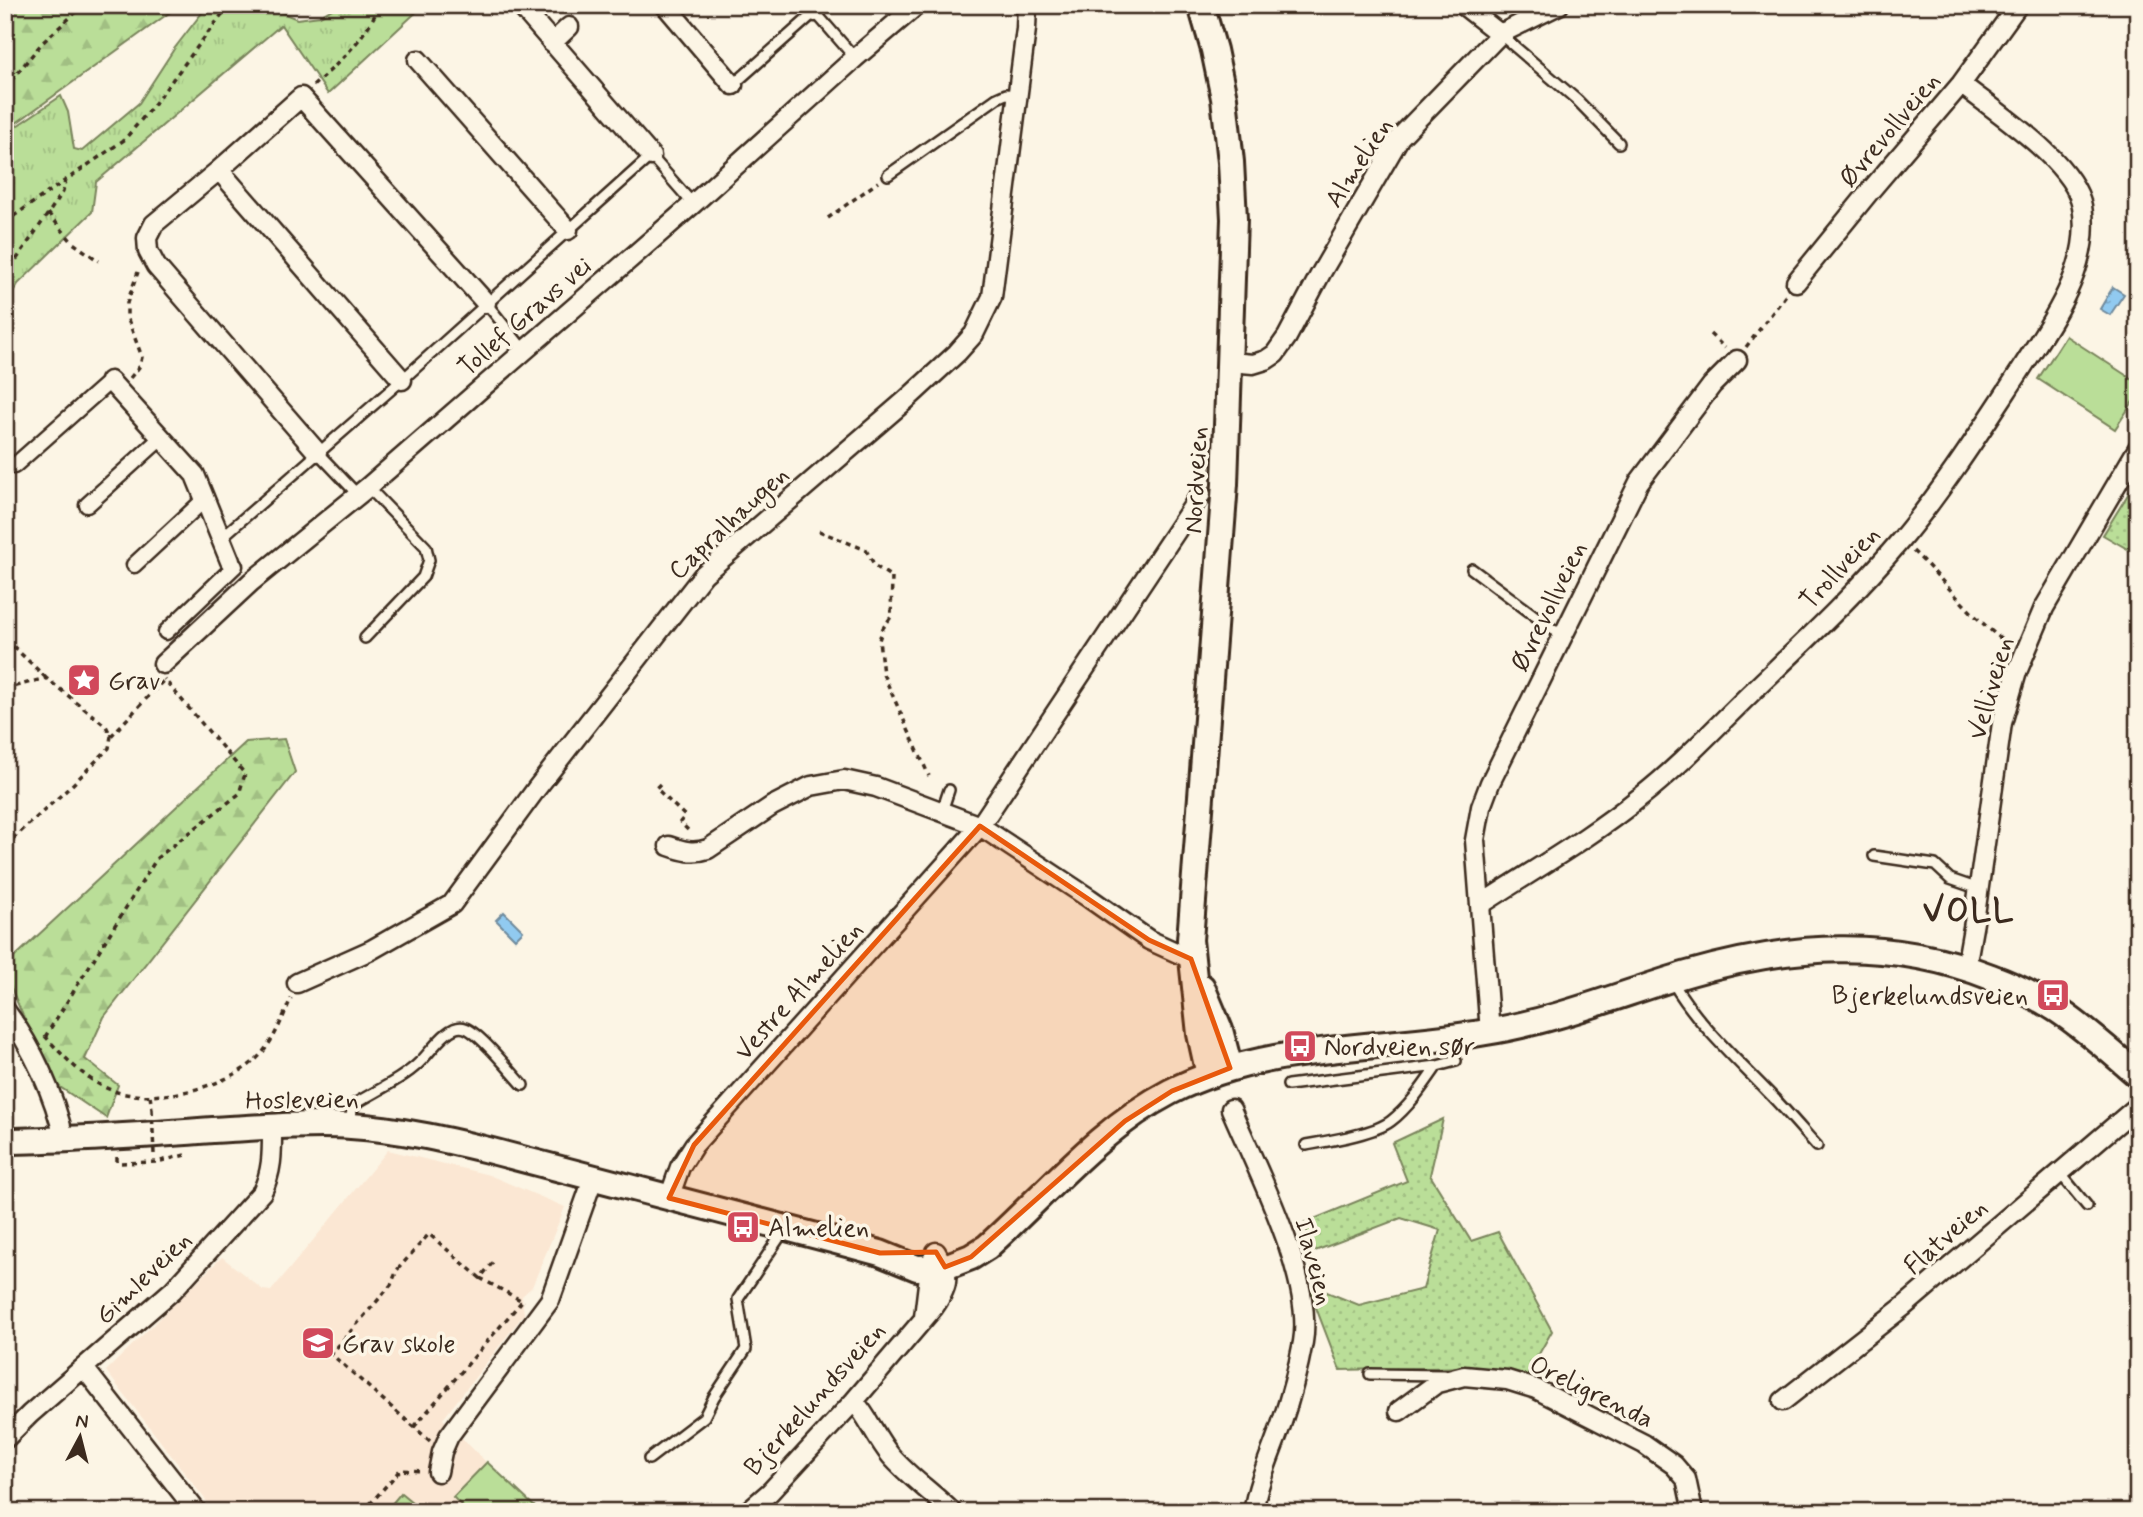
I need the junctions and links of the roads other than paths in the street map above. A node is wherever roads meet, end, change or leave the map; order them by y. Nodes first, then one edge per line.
1 (520, 5) edge
2 (665, 5) edge
3 (917, 5) edge
4 (1027, 5) edge
5 (1201, 5) edge
6 (1463, 5) edge
7 (1559, 5) edge
8 (2018, 5) edge
9 (815, 8) edge
10 (569, 27) dead end
11 (1500, 34) junction
12 (552, 43) junction
13 (855, 58) junction
14 (418, 60) dead end
15 (1961, 84) junction
16 (733, 85) joint
17 (1018, 95) junction
18 (1619, 143) dead end
19 (651, 156) junction
20 (219, 170) junction
21 (888, 175) road end
22 (693, 204) junction
23 (568, 230) junction
24 (1796, 282) road end
25 (486, 303) junction
26 (524, 350) junction
27 (1737, 360) road end
28 (1230, 362) junction
29 (401, 380) junction
30 (114, 386) joint
31 (161, 438) junction
32 (2138, 448) edge
33 (317, 452) junction
34 (14, 466) dead end
35 (363, 491) junction
36 (1201, 494) dead end
37 (205, 499) junction
38 (87, 505) dead end
39 (221, 538) junction
40 (232, 564) joint
41 (134, 565) dead end
42 (1472, 569) dead end
43 (166, 632) dead end
44 (1562, 636) junction
45 (365, 638) dead end
46 (164, 672) road end
47 (950, 790) dead end
48 (942, 811) junction
49 (980, 826) junction
50 (669, 846) dead end
51 (1874, 856) dead end
52 (1979, 889) junction
53 (1480, 905) junction
54 (1191, 960) junction
55 (1966, 967) junction
56 (1671, 979) junction
57 (297, 983) road end
58 (5, 1010) edge
59 (1490, 1032) junction
60 (1456, 1061) dead end
61 (1437, 1066) junction
62 (1220, 1072) junction
63 (2138, 1075) edge
64 (523, 1084) dead end
65 (1289, 1085) dead end
66 (2138, 1106) edge
67 (1231, 1109) dead end
68 (350, 1126) junction
69 (272, 1127) junction
70 (64, 1139) junction
71 (5, 1140) edge
72 (1306, 1145) dead end
73 (1817, 1146) dead end
74 (2060, 1173) junction
75 (593, 1179) junction
76 (669, 1198) junction
77 (2087, 1206) dead end
78 (786, 1228) junction
79 (937, 1262) junction
80 (84, 1368) junction
81 (1370, 1374) dead end
82 (1464, 1376) junction
83 (854, 1401) junction
84 (1783, 1401) dead end
85 (1399, 1411) dead end
86 (5, 1438) edge
87 (649, 1459) dead end
88 (438, 1472) road end
89 (197, 1512) edge
90 (747, 1512) edge
91 (951, 1512) edge
92 (1253, 1512) edge
93 (1693, 1512) edge

1 - 12 street
2 - 16 street
3 - 13 street, Tollef Gravs vei
4 - 17 street, Capralhaugen
5 - 28 main road, Nordveien
6 - 11 street
7 - 11 street, Almelien
8 - 15 street, Øvrevollveien
9 - 13 lane
9 - 16 lane
10 - 12 street
11 - 18 lane
11 - 28 street, Almelien
12 - 19 street
13 - 22 street, Tollef Gravs vei
14 - 23 street, Tollef Gravs vei
15 - 24 street, Øvrevollveien
15 - 53 street, Trollveien
17 - 21 lane
17 - 57 street, Capralhaugen
19 - 22 lane
19 - 23 lane
20 - 25 street, Tollef Gravs vei
20 - 29 street
20 - 33 street
22 - 26 street, Tollef Gravs vei
23 - 25 lane
25 - 26 lane
25 - 29 lane
26 - 35 street, Tollef Gravs vei
27 - 44 street, Øvrevollveien
28 - 54 main road, Nordveien
29 - 33 lane
30 - 31 street
30 - 34 street
31 - 37 street
31 - 38 street
32 - 52 street, Velliveien
33 - 35 lane
33 - 39 lane
35 - 45 lane
35 - 46 street, Tollef Gravs vei
36 - 49 street, Vestre Almelien
37 - 39 street
37 - 41 street
39 - 40 street
40 - 43 street
42 - 44 lane
44 - 53 street, Øvrevollveien
47 - 48 lane
48 - 49 street
48 - 50 street
49 - 54 street
49 - 76 street, Vestre Almelien
51 - 52 lane
52 - 55 street, Velliveien
53 - 59 street
54 - 62 main road, Nordveien
55 - 56 main road
55 - 63 main road
56 - 59 main road
56 - 73 lane
58 - 70 street
59 - 62 main road
60 - 61 lane
61 - 65 lane
61 - 72 lane
62 - 79 main road
64 - 68 lane
66 - 74 street, Flatveien
67 - 92 street, Ilaveien
68 - 69 main road, Hosleveien
68 - 75 main road, Hosleveien
69 - 70 main road, Hosleveien
69 - 80 street, Gimleveien
70 - 71 main road, Hosleveien
74 - 77 lane
74 - 84 street, Flatveien
75 - 76 main road, Hosleveien
75 - 88 street
76 - 78 main road, Hosleveien
78 - 79 main road, Hosleveien
78 - 87 lane
79 - 83 street, Bjerkelundsveien
80 - 86 street, Gimleveien
80 - 89 street
81 - 82 lane
82 - 85 street, Oreligrenda
82 - 93 street, Oreligrenda
83 - 90 street, Bjerkelundsveien
83 - 91 street

